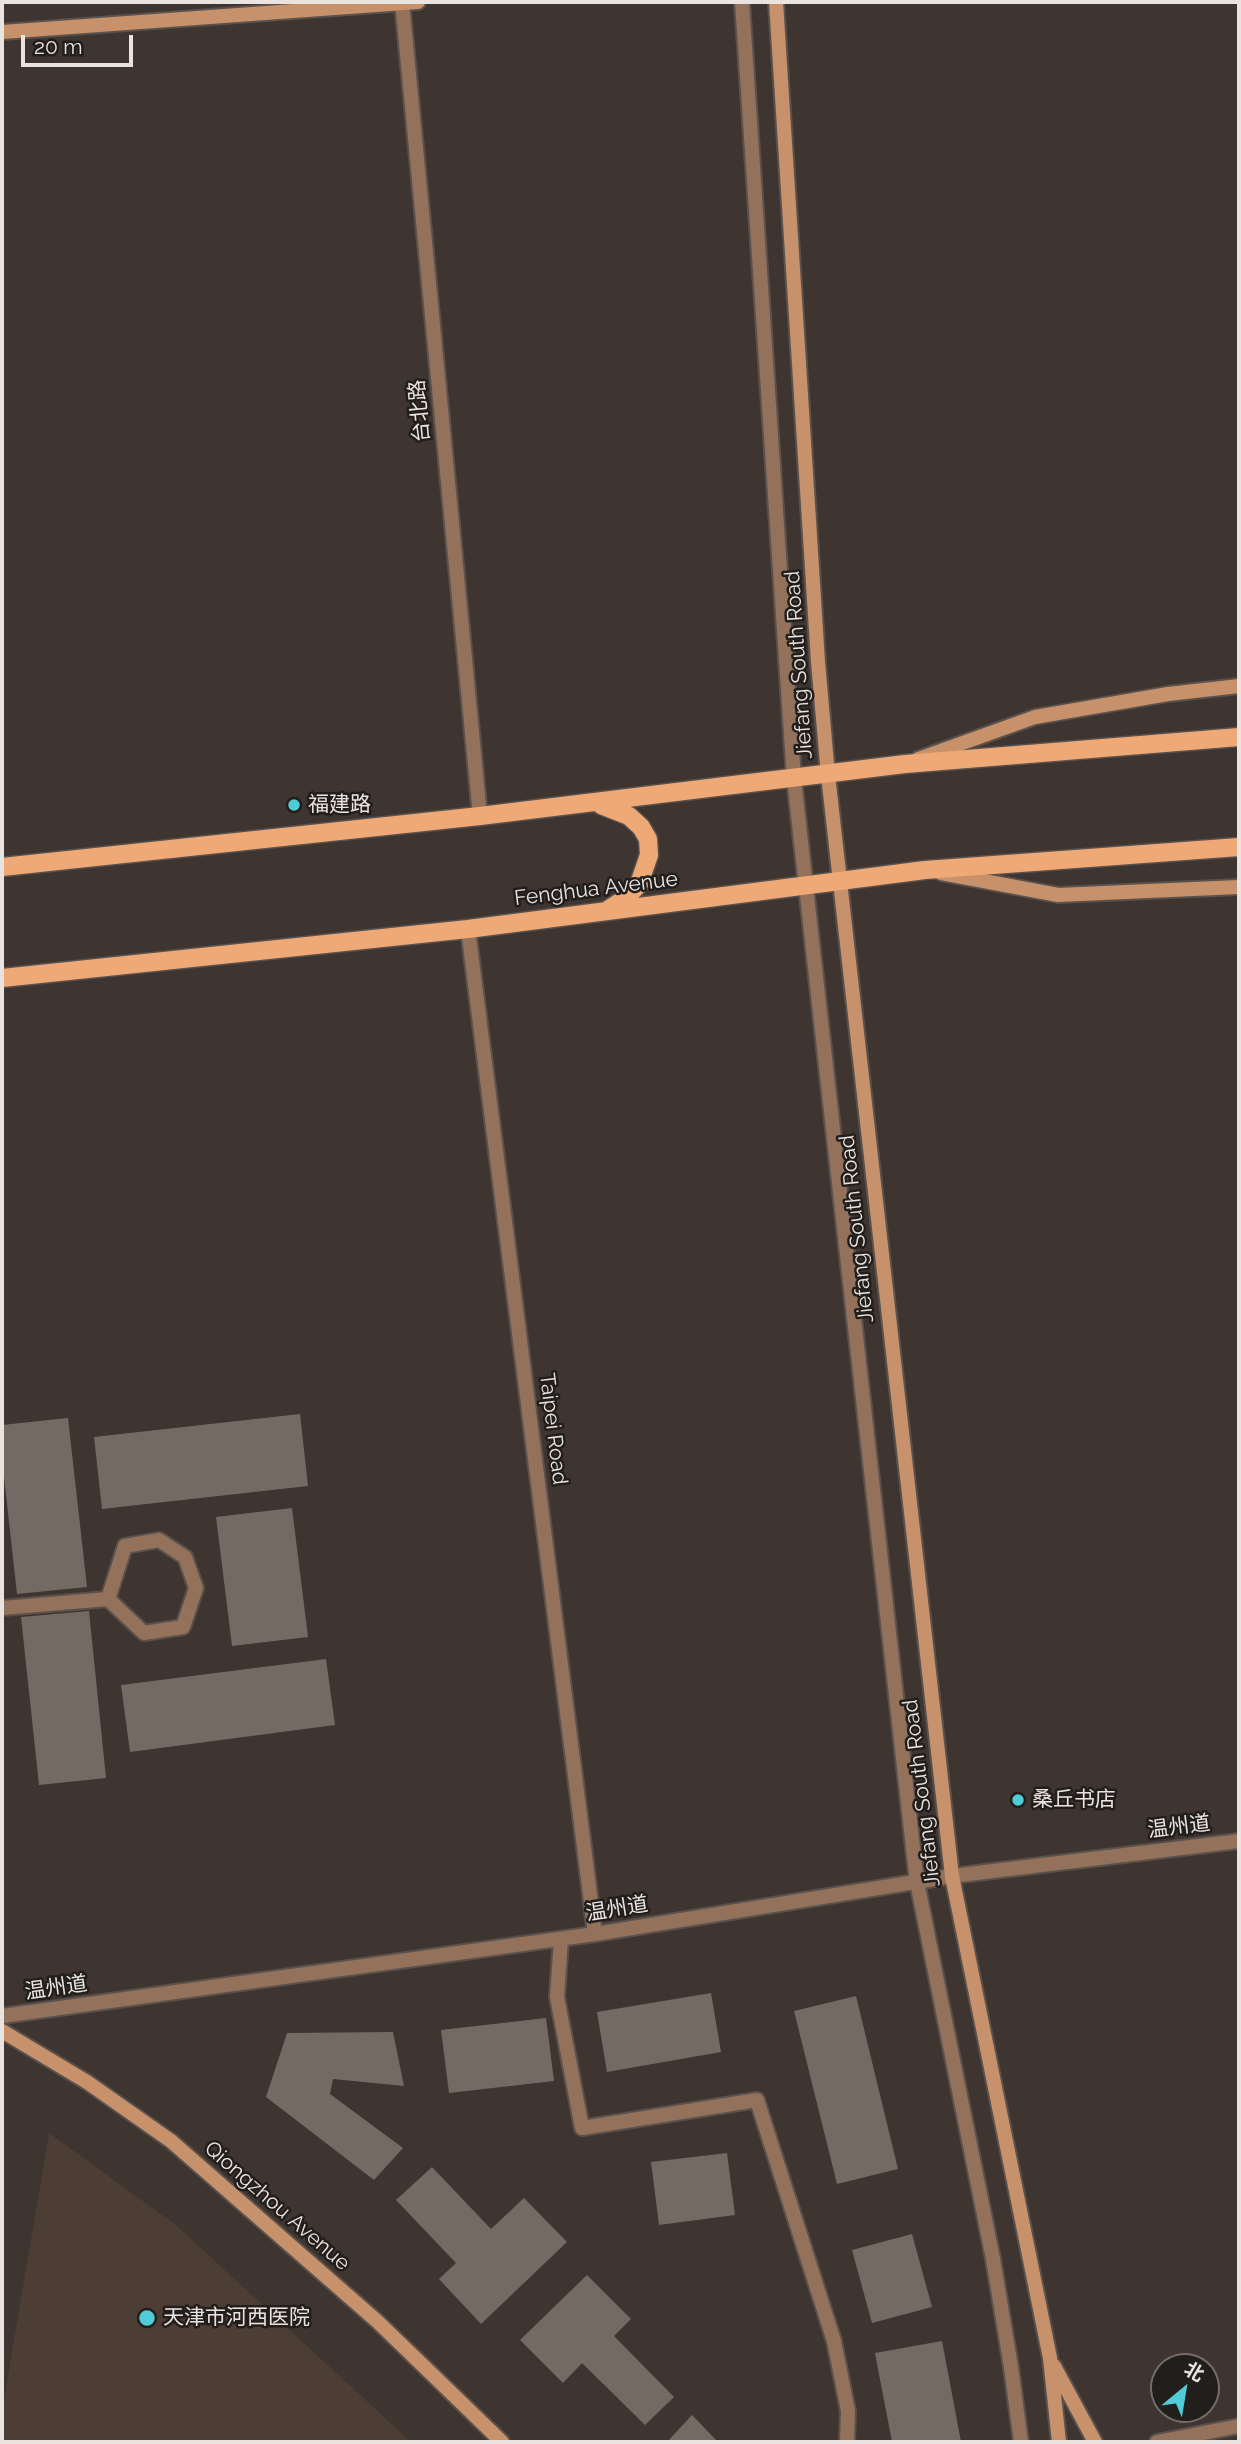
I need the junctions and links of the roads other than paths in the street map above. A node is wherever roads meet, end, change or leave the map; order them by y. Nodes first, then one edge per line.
1 (418, 2) edge
2 (742, 2) edge
3 (776, 2) edge
4 (402, 3) edge
5 (2, 32) edge
6 (1239, 686) edge
7 (1239, 737) edge
8 (905, 764) junction
9 (828, 775) junction
10 (794, 779) junction
11 (584, 804) junction
12 (480, 816) junction
13 (1239, 847) edge
14 (2, 867) edge
15 (925, 870) junction
16 (838, 881) junction
17 (806, 886) junction
18 (1239, 887) edge
19 (605, 911) junction
20 (468, 929) junction
21 (2, 978) edge
22 (108, 1599) junction
23 (2, 1608) edge
24 (1239, 1841) edge
25 (952, 1876) junction
26 (917, 1882) junction
27 (595, 1934) junction
28 (561, 1939) junction
29 (2, 2016) edge
30 (2, 2031) edge
31 (1050, 2358) junction
32 (1239, 2426) edge
33 (502, 2442) edge
34 (847, 2442) edge
35 (1021, 2442) edge
36 (1059, 2442) edge
37 (1095, 2442) edge
38 (1157, 2442) edge

1 - 4 main road
2 - 10 street, Jiefang South Road
3 - 9 main road, Jiefang South Road
4 - 5 main road
4 - 12 street, 台北路
6 - 8 main road
7 - 8 main road
8 - 9 main road
9 - 10 main road
9 - 16 main road, Jiefang South Road
10 - 11 main road
10 - 17 street, Jiefang South Road
11 - 12 main road
11 - 19 main road
12 - 14 main road
13 - 15 main road, Fenghua Avenue
15 - 16 main road, Fenghua Avenue
15 - 18 main road
16 - 17 main road, Fenghua Avenue
16 - 25 main road, Jiefang South Road
17 - 19 main road, Fenghua Avenue
17 - 26 street, Jiefang South Road
19 - 20 main road, Fenghua Avenue
20 - 21 main road, Fenghua Avenue
20 - 27 street, Taipei Road
22 - 22 street
22 - 23 street
24 - 25 street, 温州道
25 - 26 street, 温州道
25 - 31 main road, Jiefang South Road
26 - 27 street, 温州道
26 - 35 street, Jiefang South Road
27 - 28 street, 温州道
28 - 29 street, 温州道
28 - 34 street
30 - 33 main road, Qiongzhou Avenue
31 - 36 main road, Jiefang South Road
31 - 37 main road
32 - 38 street

